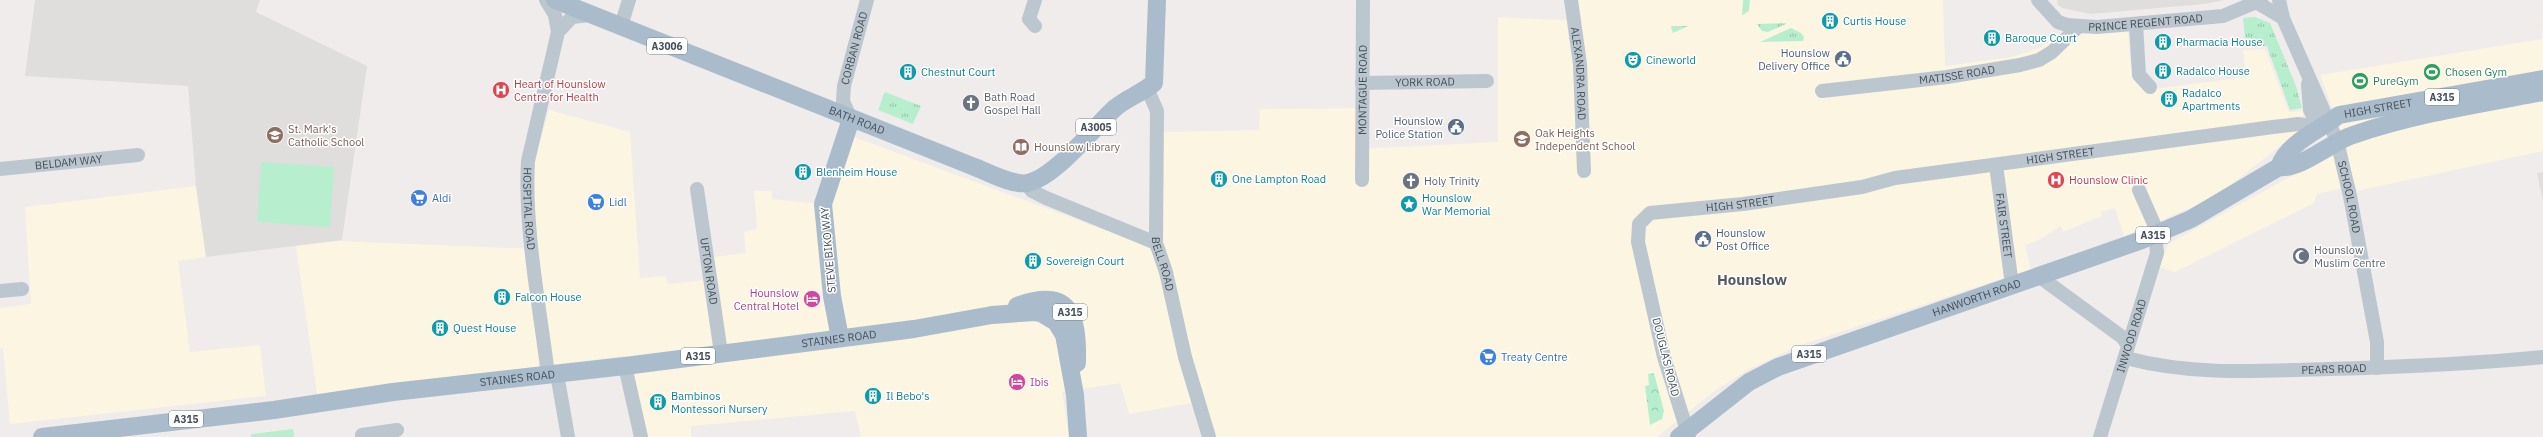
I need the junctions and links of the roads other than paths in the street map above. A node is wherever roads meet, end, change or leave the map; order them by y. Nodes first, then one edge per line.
1 (546, 0) edge
2 (555, 0) edge
3 (629, 0) edge
4 (867, 0) edge
5 (1035, 0) edge
6 (1157, 0) edge
7 (1362, 0) edge
8 (1571, 0) edge
9 (2038, 0) edge
10 (2279, 0) edge
11 (2259, 1) edge
12 (590, 15) junction
13 (2283, 18) junction
14 (2136, 24) junction
15 (621, 26) junction
16 (1035, 26) dead end
17 (2079, 26) junction
18 (558, 32) junction
19 (2543, 79) edge
20 (1487, 80) dead end
21 (1362, 83) junction
22 (2150, 87) dead end
23 (1147, 88) junction
24 (1822, 91) dead end
25 (2543, 92) edge
26 (851, 119) junction
27 (2388, 123) junction
28 (2325, 124) junction
29 (2337, 141) junction
30 (138, 155) dead end
31 (1996, 165) junction
32 (2279, 167) junction
33 (0, 169) edge
34 (1584, 171) dead end
35 (1362, 180) dead end
36 (1026, 184) junction
37 (696, 189) dead end
38 (2139, 190) dead end
39 (2156, 234) junction
40 (1156, 242) junction
41 (2040, 277) junction
42 (1648, 283) joint
43 (2012, 285) junction
44 (22, 289) dead end
45 (0, 292) edge
46 (840, 338) junction
47 (2127, 351) junction
48 (721, 354) junction
49 (2543, 357) edge
50 (625, 366) junction
51 (2377, 368) junction
52 (552, 375) junction
53 (397, 430) dead end
54 (108, 433) edge
55 (1685, 435) edge
56 (42, 437) edge
57 (362, 437) edge
58 (568, 437) edge
59 (641, 437) edge
60 (1078, 437) edge
61 (1209, 437) edge
62 (2100, 437) edge

1 - 18 street, HOSPITAL ROAD
2 - 12 main road, BATH ROAD / A3006
3 - 15 street
4 - 26 street, CORBAN ROAD
5 - 16 street
6 - 23 main road
7 - 21 street, MONTAGUE ROAD
8 - 34 street, ALEXANDRA ROAD
9 - 17 street, PRINCE REGENT ROAD
10 - 13 street, SCHOOL ROAD
11 - 13 street
11 - 14 street, PRINCE REGENT ROAD
12 - 15 main road, BATH ROAD / A3006
12 - 18 street
13 - 28 street, SCHOOL ROAD
14 - 17 street, PRINCE REGENT ROAD
14 - 22 street
15 - 26 main road, BATH ROAD / A3006
17 - 24 street, MATISSE ROAD
18 - 52 street, HOSPITAL ROAD
19 - 28 main road, HIGH STREET / A315
20 - 21 street, YORK ROAD
21 - 35 street, MONTAGUE ROAD
23 - 36 main road, A3005
23 - 40 street, BELL ROAD
25 - 27 main road, HIGH STREET / A315
26 - 36 main road, BATH ROAD / A3006
26 - 46 main road, STEVE BIKO WAY
27 - 28 main road
27 - 29 main road, HIGH STREET / A315
28 - 29 street, SCHOOL ROAD
28 - 31 street, HIGH STREET
28 - 32 main road, HANWORTH ROAD / A315
29 - 32 main road, HANWORTH ROAD / A315
29 - 51 street, SCHOOL ROAD
30 - 33 street, BELDAM WAY
31 - 42 street, HIGH STREET
31 - 43 street, FAIR STREET
32 - 39 main road, HANWORTH ROAD / A315
36 - 40 street, BATH ROAD
37 - 48 street, UPTON ROAD
38 - 39 street, INWOOD ROAD
39 - 41 main road, HANWORTH ROAD / A315
39 - 47 street, INWOOD ROAD
40 - 61 street, BELL ROAD
41 - 43 main road, HANWORTH ROAD / A315
41 - 47 street
42 - 55 street, DOUGLAS ROAD
43 - 55 main road, HANWORTH ROAD / A315
44 - 45 street
46 - 48 main road, STAINES ROAD / A315
46 - 60 main road, STAINES ROAD / A315
47 - 51 street, PEARS ROAD
47 - 62 street, INWOOD ROAD
48 - 50 main road, STAINES ROAD / A315
49 - 51 street, PEARS ROAD
50 - 52 main road, STAINES ROAD / A315
50 - 59 street
52 - 54 main road, STAINES ROAD / A315
52 - 58 street, HOSPITAL ROAD
53 - 57 street
54 - 56 main road, STAINES ROAD / A315

